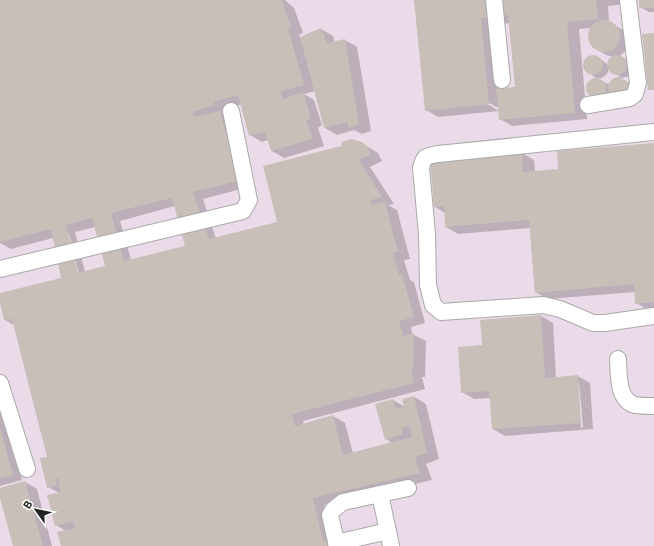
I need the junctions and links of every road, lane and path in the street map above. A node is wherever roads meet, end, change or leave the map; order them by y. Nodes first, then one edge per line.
1 (494, 0) edge
2 (628, 0) edge
3 (502, 80) dead end
4 (588, 105) dead end
5 (231, 111) dead end
6 (654, 132) edge
7 (0, 269) edge
8 (654, 316) edge
9 (618, 359) dead end
10 (0, 383) edge
11 (654, 406) edge
12 (27, 469) dead end
13 (408, 488) dead end
14 (380, 494) junction
15 (390, 539) edge
16 (337, 544) edge

1 - 3 lane
2 - 4 lane
5 - 7 lane
6 - 8 lane
9 - 11 lane
10 - 12 lane
13 - 14 lane
14 - 15 lane
14 - 16 lane
15 - 16 lane

